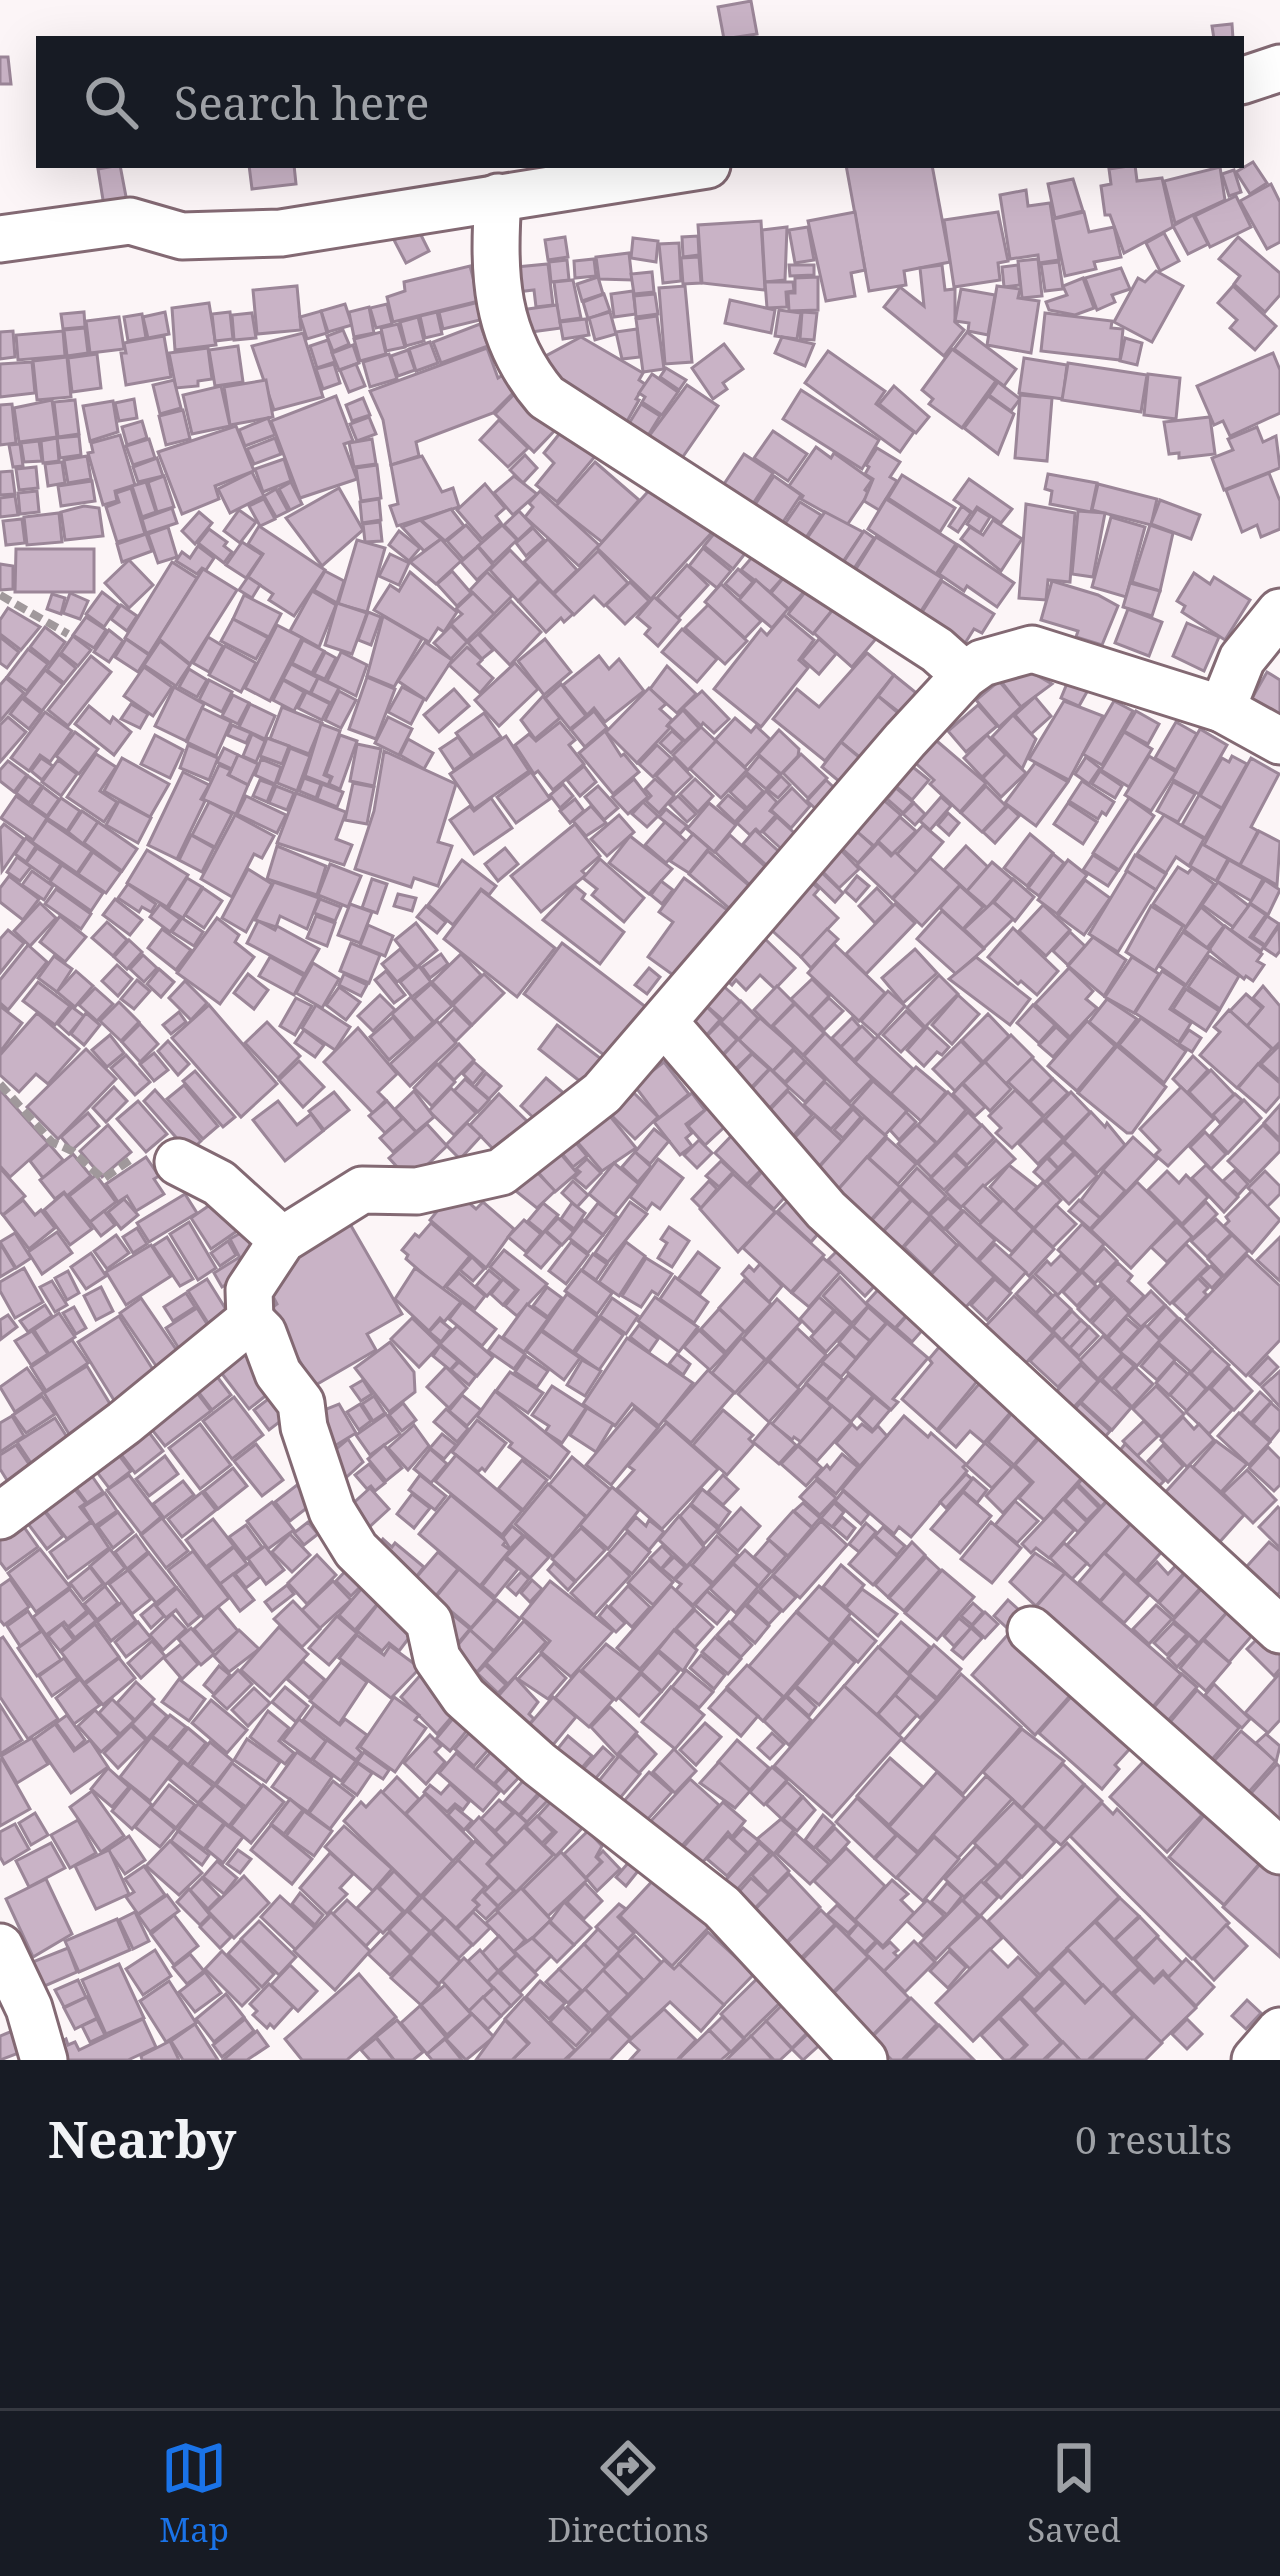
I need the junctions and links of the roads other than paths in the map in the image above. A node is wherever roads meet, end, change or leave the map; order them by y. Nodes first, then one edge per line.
1 (1280, 68) edge
2 (1244, 80) edge
3 (687, 168) edge
4 (498, 197) junction
5 (0, 239) edge
6 (1280, 612) edge
7 (964, 675) junction
8 (1222, 710) junction
9 (1280, 741) edge
10 (665, 1023) junction
11 (178, 1162) road end
12 (282, 1240) junction
13 (250, 1320) junction
14 (0, 1516) edge
15 (1031, 1630) dead end
16 (1280, 1630) edge
17 (1280, 1851) edge
18 (0, 1947) edge
19 (1280, 2031) edge
20 (44, 2060) edge
21 (863, 2060) edge
22 (1255, 2060) edge

1 - 2 street
3 - 4 street
4 - 5 street
4 - 7 street
6 - 8 street
7 - 8 street
7 - 10 street
8 - 9 street
10 - 12 street
10 - 16 street
11 - 12 street
12 - 13 street
13 - 14 street
13 - 21 street
15 - 17 street
18 - 20 street
19 - 22 street

